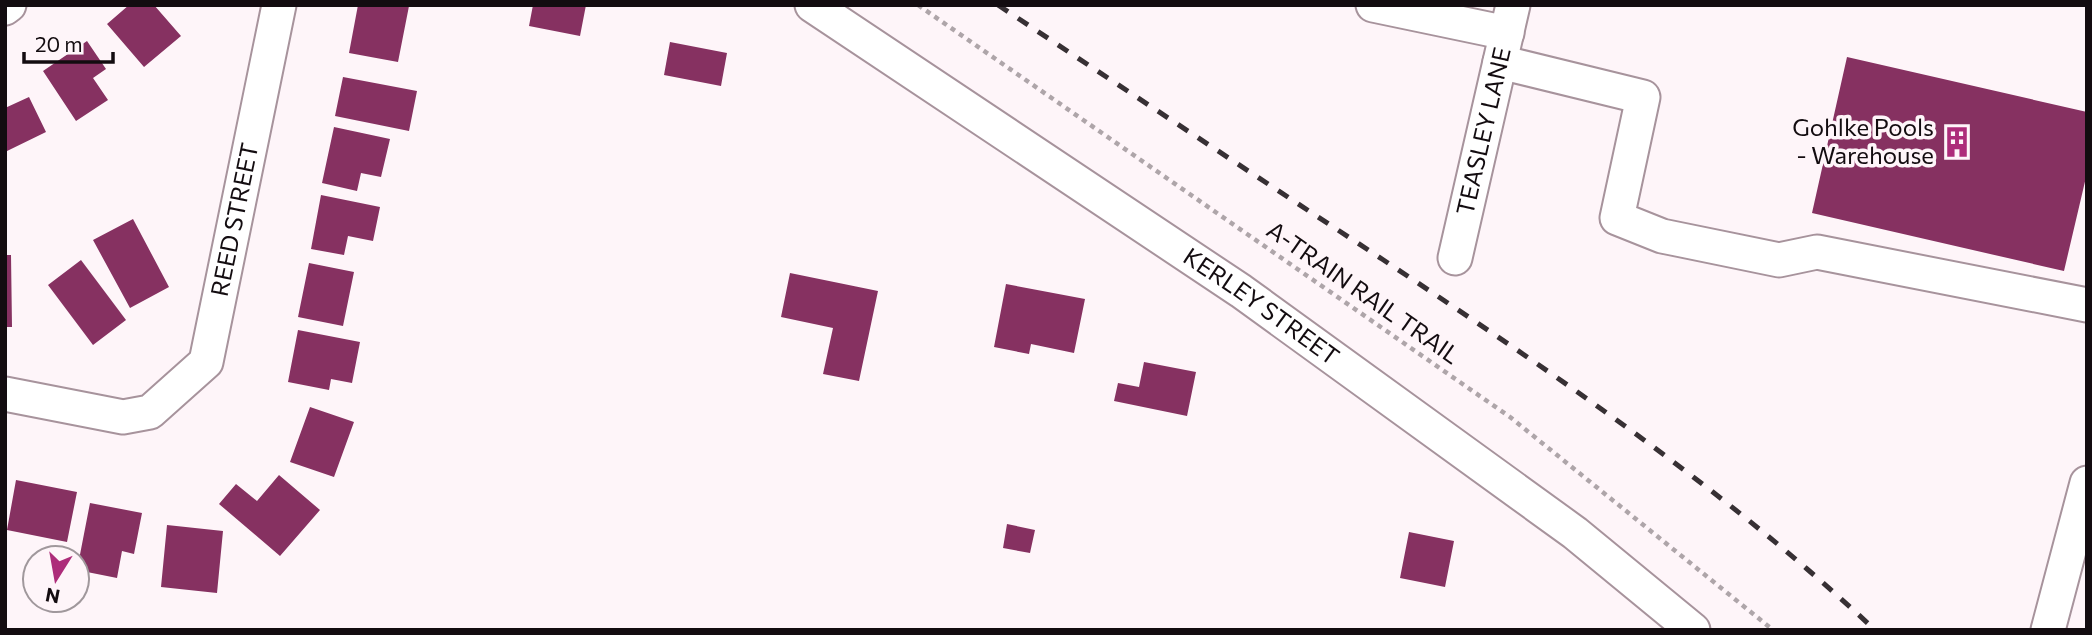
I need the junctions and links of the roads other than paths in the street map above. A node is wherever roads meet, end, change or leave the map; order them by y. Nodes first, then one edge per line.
1 (279, 5) edge
2 (812, 5) edge
3 (1373, 5) edge
4 (1506, 33) edge
5 (1455, 257) dead end
6 (2087, 306) edge
7 (5, 394) edge
8 (2087, 483) edge
9 (1693, 630) edge
10 (2048, 630) edge

1 - 7 street, REED STREET
2 - 9 street, KERLEY STREET
3 - 4 street
4 - 5 street, TEASLEY LANE
4 - 6 street
8 - 10 street

